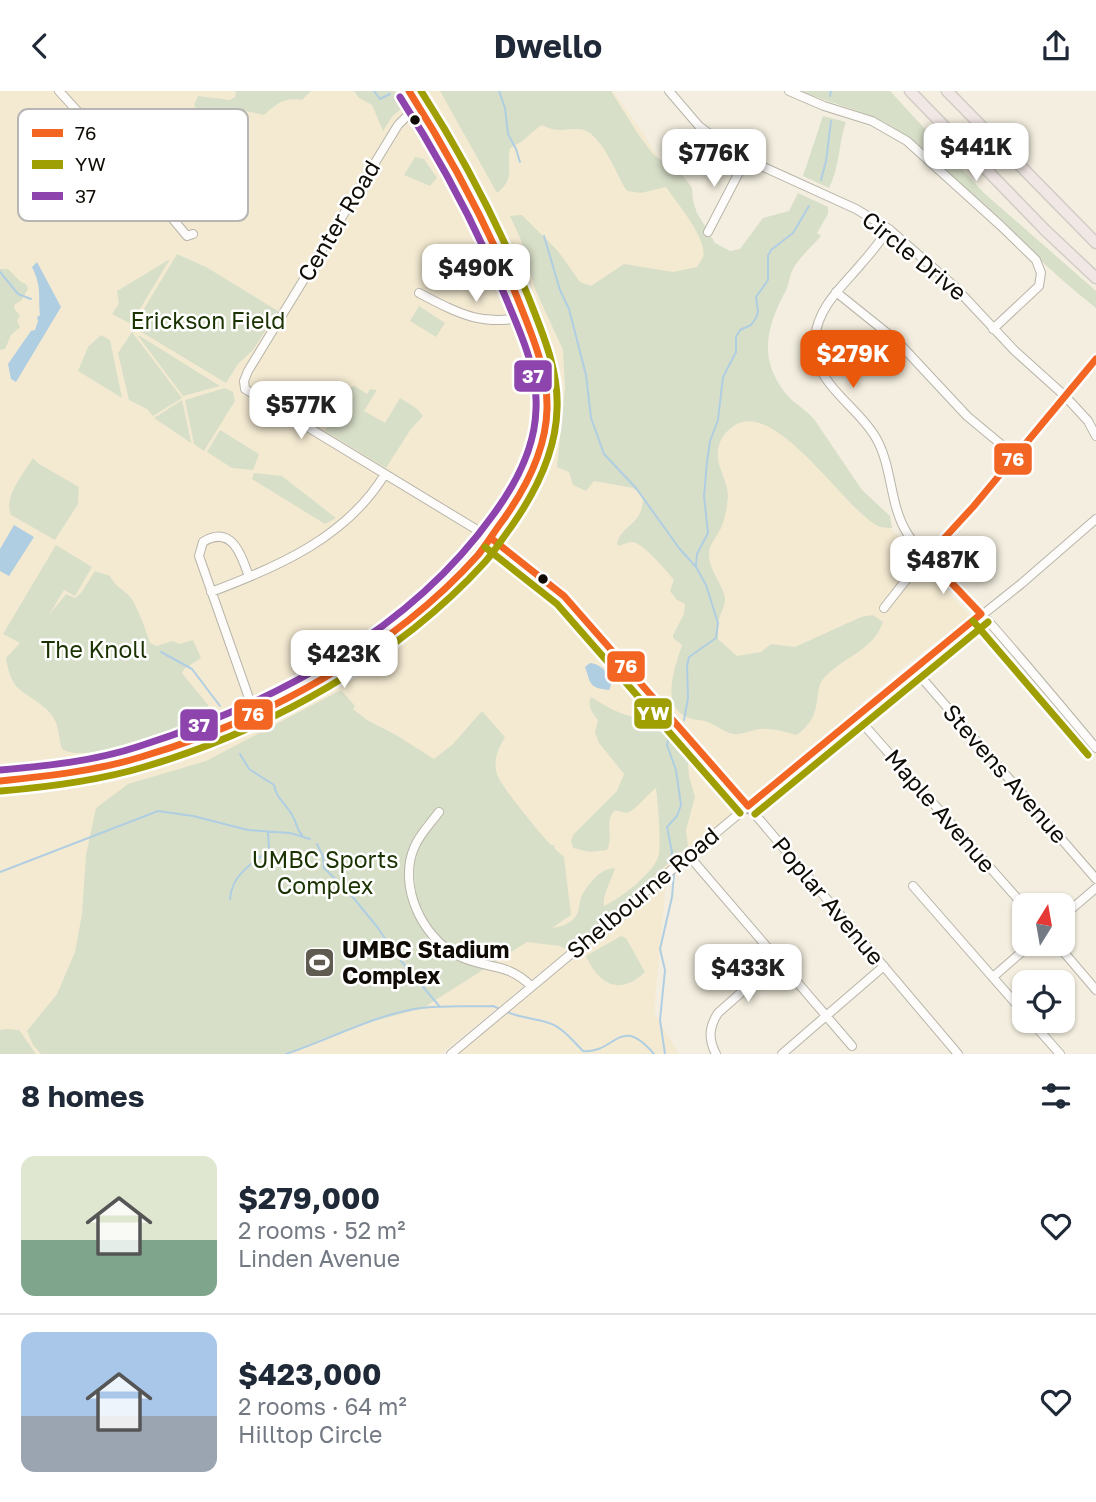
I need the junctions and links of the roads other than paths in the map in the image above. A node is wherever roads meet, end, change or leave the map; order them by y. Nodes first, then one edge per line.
1 (59, 91) edge
2 (409, 91) edge
3 (419, 91) edge
4 (669, 91) edge
5 (789, 91) edge
6 (910, 91) edge
7 (947, 91) edge
8 (425, 107) junction
9 (75, 109) edge
10 (746, 159) junction
11 (174, 221) edge
12 (888, 229) junction
13 (708, 232) dead end
14 (193, 234) dead end
15 (1096, 243) edge
16 (1096, 278) edge
17 (836, 292) junction
18 (419, 293) dead end
19 (529, 316) junction
20 (993, 329) junction
21 (1096, 359) edge
22 (244, 386) joint
23 (1065, 396) junction
24 (1096, 436) edge
25 (1015, 456) junction
26 (385, 474) junction
27 (1096, 519) edge
28 (495, 541) junction
29 (927, 557) junction
30 (249, 577) junction
31 (212, 592) junction
32 (884, 608) dead end
33 (981, 614) junction
34 (914, 669) junction
35 (856, 716) junction
36 (255, 717) junction
37 (1096, 748) edge
38 (0, 781) edge
39 (0, 789) edge
40 (748, 806) junction
41 (439, 812) dead end
42 (689, 856) junction
43 (1096, 879) edge
44 (913, 885) dead end
45 (1096, 888) edge
46 (1012, 893) edge
47 (1075, 906) edge
48 (1017, 956) edge
49 (1067, 956) edge
50 (778, 960) junction
51 (884, 966) junction
52 (993, 977) junction
53 (531, 986) junction
54 (1096, 991) edge
55 (1012, 999) edge
56 (826, 1016) junction
57 (1041, 1033) edge
58 (852, 1046) dead end
59 (451, 1054) edge
60 (716, 1054) edge
61 (782, 1054) edge
62 (958, 1054) edge
63 (1060, 1054) edge

1 - 9 street
2 - 8 street
3 - 8 street
4 - 10 street, Circle Drive
5 - 20 street
6 - 16 highway
7 - 15 highway
8 - 19 street
8 - 22 street, Center Road
10 - 12 street, Circle Drive
10 - 13 street
11 - 14 street
12 - 17 street
12 - 20 street, Circle Drive
17 - 25 street
17 - 29 street
18 - 19 street
19 - 28 street
20 - 23 street, Circle Drive
21 - 23 street
22 - 26 street, Poplar Avenue
23 - 24 street, Circle Drive
23 - 25 street
25 - 29 street
26 - 28 street, Poplar Avenue
26 - 30 street
27 - 33 street, Shelbourne Road
28 - 36 street
28 - 40 street, Poplar Avenue
29 - 32 street
29 - 33 street
30 - 31 street
30 - 31 street
31 - 36 street
33 - 34 street, Shelbourne Road
33 - 37 street
34 - 35 street, Shelbourne Road
34 - 43 street, Stevens Avenue
35 - 40 street, Shelbourne Road
35 - 46 street, Maple Avenue
36 - 38 street
36 - 39 street
40 - 42 street, Shelbourne Road
40 - 51 street, Poplar Avenue
41 - 53 street
42 - 50 street
42 - 53 street, Shelbourne Road
44 - 52 street
45 - 47 street
48 - 52 street
49 - 54 street
50 - 56 street
50 - 60 street
51 - 56 street
51 - 62 street, Poplar Avenue
52 - 55 street
53 - 59 street, Shelbourne Road
56 - 58 street
56 - 61 street
57 - 63 street

